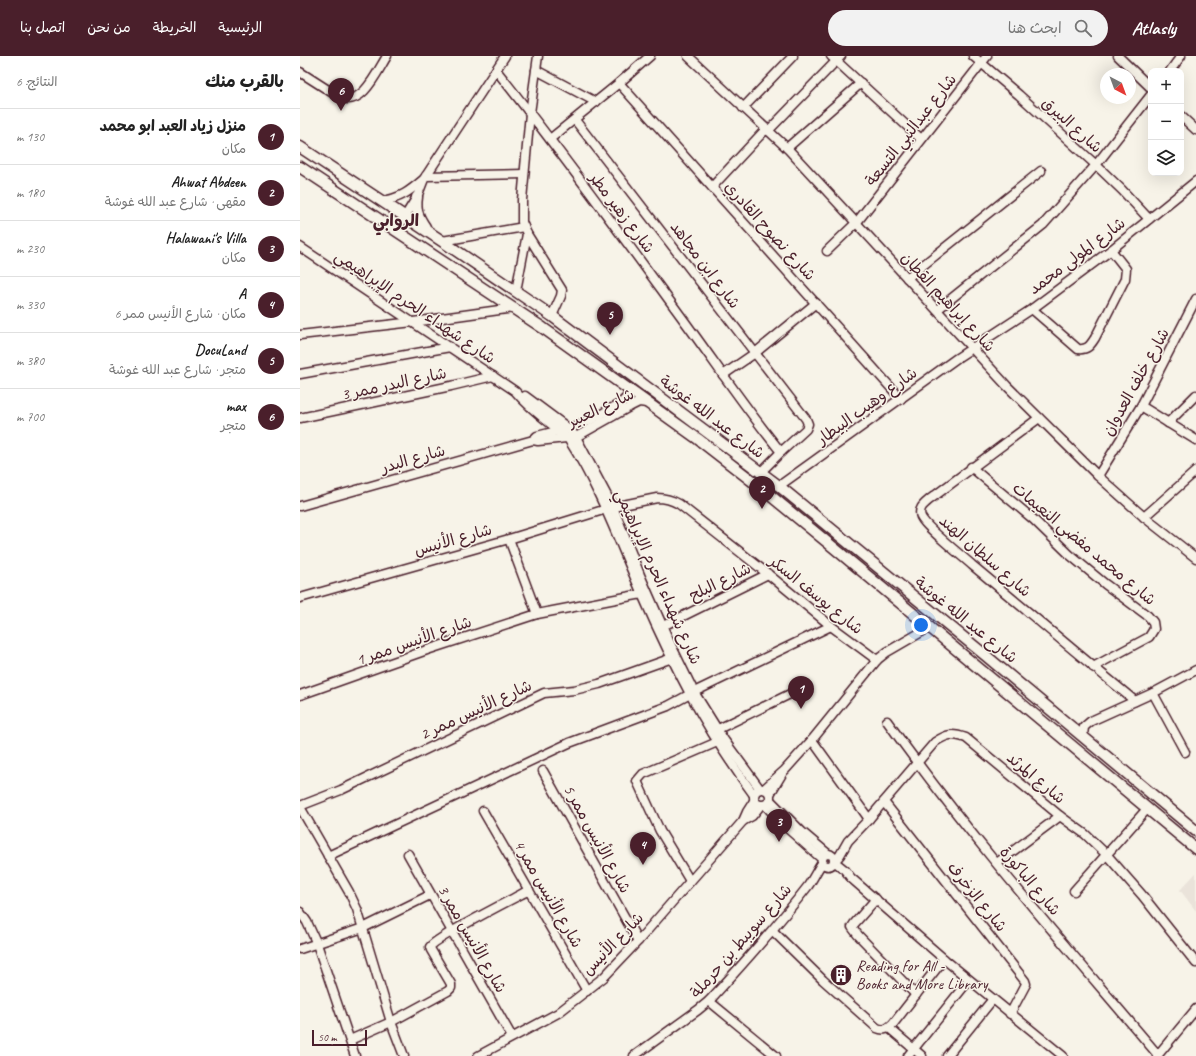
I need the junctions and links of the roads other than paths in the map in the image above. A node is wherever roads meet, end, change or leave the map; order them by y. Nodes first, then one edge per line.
1 (387, 56) edge
2 (505, 56) edge
3 (538, 56) edge
4 (650, 56) edge
5 (688, 56) edge
6 (793, 56) edge
7 (973, 56) edge
8 (987, 56) edge
9 (1118, 56) edge
10 (1181, 56) edge
11 (836, 58) edge
12 (981, 63) junction
13 (1172, 68) edge
14 (496, 70) junction
15 (536, 70) junction
16 (300, 72) edge
17 (619, 83) junction
18 (861, 83) junction
19 (1148, 85) edge
20 (1148, 100) edge
21 (596, 102) junction
22 (743, 108) junction
23 (530, 112) junction
24 (1184, 119) edge
25 (575, 120) junction
26 (767, 130) junction
27 (1196, 130) edge
28 (550, 139) junction
29 (921, 139) junction
30 (300, 147) edge
31 (787, 148) junction
32 (1096, 165) junction
33 (300, 167) edge
34 (1041, 171) dead end
35 (524, 174) junction
36 (425, 177) junction
37 (1196, 181) edge
38 (712, 187) junction
39 (417, 197) junction
40 (381, 201) junction
41 (405, 216) junction
42 (1149, 219) junction
43 (856, 222) junction
44 (526, 230) junction
45 (396, 231) junction
46 (429, 232) junction
47 (442, 241) junction
48 (300, 248) edge
49 (1111, 250) junction
50 (827, 251) dead end
51 (907, 278) junction
52 (516, 291) junction
53 (1196, 299) edge
54 (816, 303) junction
55 (514, 308) junction
56 (1032, 309) junction
57 (937, 310) junction
58 (552, 316) junction
59 (413, 322) junction
60 (300, 335) edge
61 (450, 347) junction
62 (972, 348) junction
63 (754, 353) junction
64 (300, 374) edge
65 (723, 375) junction
66 (493, 376) junction
67 (626, 387) junction
68 (515, 391) junction
69 (1196, 394) edge
70 (900, 398) junction
71 (647, 403) junction
72 (1140, 406) junction
73 (300, 418) edge
74 (1039, 418) junction
75 (1168, 423) junction
76 (568, 428) junction
77 (559, 431) junction
78 (576, 437) junction
79 (567, 438) junction
80 (533, 440) junction
81 (1196, 440) edge
82 (782, 452) junction
83 (971, 467) junction
84 (1196, 471) edge
85 (761, 472) junction
86 (1098, 476) junction
87 (779, 486) junction
88 (300, 506) edge
89 (609, 508) junction
90 (1144, 517) junction
91 (510, 539) junction
92 (1196, 558) edge
93 (768, 574) junction
94 (642, 594) junction
95 (300, 598) edge
96 (537, 614) junction
97 (663, 626) junction
98 (831, 626) junction
99 (930, 627) junction
100 (674, 658) junction
101 (877, 660) junction
102 (1093, 667) junction
103 (1196, 670) edge
104 (692, 693) junction
105 (1153, 693) junction
106 (790, 694) dead end
107 (300, 695) edge
108 (1135, 701) junction
109 (887, 721) dead end
110 (714, 731) junction
111 (1083, 736) junction
112 (812, 740) junction
113 (721, 741) junction
114 (1184, 752) dead end
115 (917, 762) junction
116 (543, 771) dead end
117 (762, 797) junction
118 (884, 802) junction
119 (300, 807) edge
120 (1147, 810) junction
121 (483, 811) dead end
122 (1060, 816) junction
123 (869, 819) junction
124 (1196, 831) edge
125 (1196, 849) edge
126 (408, 854) dead end
127 (1106, 854) junction
128 (328, 856) junction
129 (829, 861) junction
130 (997, 863) junction
131 (690, 881) junction
132 (529, 890) junction
133 (1074, 891) dead end
134 (430, 895) junction
135 (876, 899) junction
136 (300, 912) edge
137 (363, 928) junction
138 (773, 931) junction
139 (452, 932) junction
140 (638, 941) junction
141 (317, 944) junction
142 (300, 949) edge
143 (944, 959) junction
144 (1196, 963) edge
145 (969, 980) junction
146 (588, 990) junction
147 (916, 995) junction
148 (993, 999) junction
149 (709, 1001) junction
150 (1196, 1009) edge
151 (1010, 1014) junction
152 (391, 1022) junction
153 (889, 1028) junction
154 (512, 1037) junction
155 (350, 1040) junction
156 (914, 1049) junction
157 (637, 1055) edge
158 (355, 1056) edge
159 (404, 1056) edge
160 (478, 1056) edge
161 (776, 1056) edge
162 (908, 1056) edge
163 (922, 1056) edge
164 (947, 1056) edge
165 (1063, 1056) edge
166 (1157, 1056) edge

1 - 16 street
2 - 14 street
3 - 15 street
4 - 17 street
5 - 22 street, شارع إبراهيم القطان
6 - 22 street
7 - 12 street, شارع البيرق
8 - 12 street, شارع عبدالنبي التسعة
9 - 19 street
10 - 13 street
11 - 18 street
11 - 26 street
12 - 29 street, شارع عبدالنبي التسعة
12 - 32 street, شارع البيرق
14 - 23 street, شارع زهير مطر
14 - 36 street
15 - 21 street
15 - 23 street
17 - 21 street
17 - 38 street, شارع نصوح القادري
18 - 29 street
18 - 31 street
20 - 32 street
21 - 25 street
22 - 26 street, شارع إبراهيم القطان
23 - 28 street, شارع زهير مطر
23 - 35 street
24 - 27 street
25 - 28 street
25 - 63 street, شارع ابن مجاهد
26 - 31 street, شارع إبراهيم القطان
26 - 38 street
28 - 65 street, شارع زهير مطر
29 - 43 street, شارع عبدالنبي التسعة
30 - 40 main road, شارع عبد الله غوشة
31 - 43 street, شارع إبراهيم القطان
32 - 42 street, شارع البيرق
32 - 57 street
33 - 45 main road, شارع عبد الله غوشة
34 - 51 street
35 - 36 street
35 - 44 street
36 - 39 street
36 - 40 street
37 - 42 street, شارع المولى محمد
38 - 54 street, شارع نصوح القادري
39 - 41 street
39 - 46 main road
40 - 41 main road, شارع عبد الله غوشة
41 - 45 street
41 - 46 main road, شارع عبد الله غوشة
42 - 49 street, شارع المولى محمد
43 - 50 street, شارع عبدالنبي التسعة
43 - 51 street, شارع إبراهيم القطان
44 - 47 street
44 - 52 street
44 - 58 street
45 - 55 main road, شارع عبد الله غوشة
46 - 47 main road, شارع عبد الله غوشة
47 - 52 main road, شارع عبد الله غوشة
48 - 59 street, شارع شهداء الحرم الإبراهيمي
49 - 56 street, شارع المولى محمد
49 - 56 street
51 - 57 street, شارع إبراهيم القطان
52 - 58 main road, شارع عبد الله غوشة
53 - 72 street, شارع خلف العدوان
54 - 63 street
54 - 70 street, شارع نصوح القادري
55 - 59 street
55 - 67 main road, شارع عبد الله غوشة
56 - 62 street, شارع المولى محمد
57 - 62 street, شارع إبراهيم القطان
58 - 85 main road, شارع عبد الله غوشة
59 - 60 street
59 - 61 street, شارع شهداء الحرم الإبراهيمي
61 - 64 street
61 - 66 street, شارع شهداء الحرم الإبراهيمي
62 - 70 street, شارع وهيب البيطار
62 - 74 street, شارع إبراهيم القطان
63 - 65 street
63 - 82 street, شارع ابن مجاهد
65 - 82 street, شارع زهير مطر
66 - 68 street, شارع شهداء الحرم الإبراهيمي
66 - 73 street, شارع البدر ممر 3
67 - 71 main road, شارع عبد الله غوشة
67 - 76 street, شارع العبير
68 - 76 street, شارع شهداء الحرم الإبراهيمي
68 - 77 street, شارع شهداء الحرم الإبراهيمي
69 - 75 street
70 - 87 street, شارع وهيب البيطار
71 - 78 street, شارع العبير
71 - 99 main road, شارع عبد الله غوشة
72 - 75 street
72 - 86 street, شارع خلف العدوان
74 - 83 street, شارع سلطان الهند
74 - 86 street, شارع إبراهيم القطان
75 - 81 street
76 - 77 street, شارع العبير
76 - 78 street, شارع شهداء الحرم الإبراهيمي
77 - 79 street, شارع شهداء الحرم الإبراهيمي
77 - 80 street, شارع البدر
78 - 79 street, شارع العبير
78 - 89 street, شارع شهداء الحرم الإبراهيمي
79 - 80 street, شارع البدر
79 - 89 street, شارع شهداء الحرم الإبراهيمي
80 - 88 street, شارع البدر
82 - 85 street
83 - 102 street, شارع سلطان الهند
83 - 102 street, شارع محمد مفضي النعيمات
84 - 90 street
85 - 87 main road, شارع عبد الله غوشة
86 - 90 street, شارع إبراهيم القطان
87 - 111 main road, شارع عبد الله غوشة
89 - 91 street, شارع الأنيس
89 - 93 street, شارع يوسف السكر
89 - 94 street, شارع شهداء الحرم الإبراهيمي
89 - 97 street, شارع شهداء الحرم الإبراهيمي
90 - 92 street, شارع إبراهيم القطان
91 - 95 street, شارع الأنيس
91 - 96 street
93 - 97 street, شارع البلح
93 - 98 street, شارع يوسف السكر
94 - 96 street, شارع الأنيس ممر 1
94 - 100 street, شارع شهداء الحرم الإبراهيمي
96 - 107 street, شارع الأنيس ممر 1
97 - 100 street, شارع شهداء الحرم الإبراهيمي
98 - 101 street, شارع يوسف السكر
98 - 104 street
99 - 101 street
99 - 120 main road, شارع عبد الله غوشة
100 - 104 street, شارع شهداء الحرم الإبراهيمي
100 - 119 street, شارع الأنيس ممر 2
101 - 112 street
102 - 108 street, شارع سلطان الهند
103 - 105 street
104 - 110 street, شارع شهداء الحرم الإبراهيمي
104 - 128 street
105 - 108 street
105 - 114 street
106 - 110 street
108 - 111 street
109 - 115 street, شارع الباكورة
110 - 113 street, شارع شهداء الحرم الإبراهيمي
111 - 124 main road, شارع عبد الله غوشة
112 - 117 street
112 - 123 street
113 - 117 street, شارع شهداء الحرم الإبراهيمي
113 - 131 street
115 - 118 street, شارع المرثد
115 - 122 street, شارع المرثد
115 - 130 street, شارع الباكورة
116 - 140 street, شارع الأنيس ممر 5
117 - 129 street, شارع شهداء الحرم الإبراهيمي
117 - 131 street, شارع الأنيس
118 - 123 street, شارع المرثد
118 - 151 street, شارع الزخرف
119 - 128 street
120 - 125 main road, شارع عبد الله غوشة
120 - 127 street
121 - 132 street, شارع الأنيس ممر 4
122 - 127 street, شارع المرثد
122 - 130 street
123 - 129 street, شارع المرثد
126 - 134 street, شارع الأنيس ممر 3
127 - 133 street
127 - 144 street, شارع المرثد
128 - 137 street
129 - 135 street, شارع شهداء الحرم الإبراهيمي
129 - 138 street, شارع سويبط بن حرملة
130 - 166 street, شارع الباكورة
131 - 140 street, شارع الأنيس
132 - 139 street
132 - 146 street, شارع الأنيس ممر 4
134 - 137 street
134 - 139 street, شارع الأنيس ممر 3
135 - 143 street, شارع شهداء الحرم الإبراهيمي
135 - 147 street
136 - 141 street
137 - 141 street
137 - 152 street
138 - 149 street, شارع سويبط بن حرملة
138 - 153 street
139 - 152 street
139 - 154 street, شارع الأنيس ممر 3
140 - 146 street, شارع الأنيس
141 - 142 street
141 - 155 street
143 - 145 street, شارع شهداء الحرم الإبراهيمي
143 - 147 street
145 - 148 street, شارع شهداء الحرم الإبراهيمي
145 - 156 street
146 - 154 street, شارع الأنيس
147 - 153 street
148 - 151 street, شارع شهداء الحرم الإبراهيمي
148 - 164 street
149 - 157 street, شارع سويبط بن حرملة
149 - 161 street
150 - 166 street
151 - 165 street, شارع شهداء الحرم الإبراهيمي
152 - 155 street
152 - 159 street
153 - 156 street
154 - 160 street, شارع الأنيس
155 - 158 street
156 - 162 street
156 - 163 street

